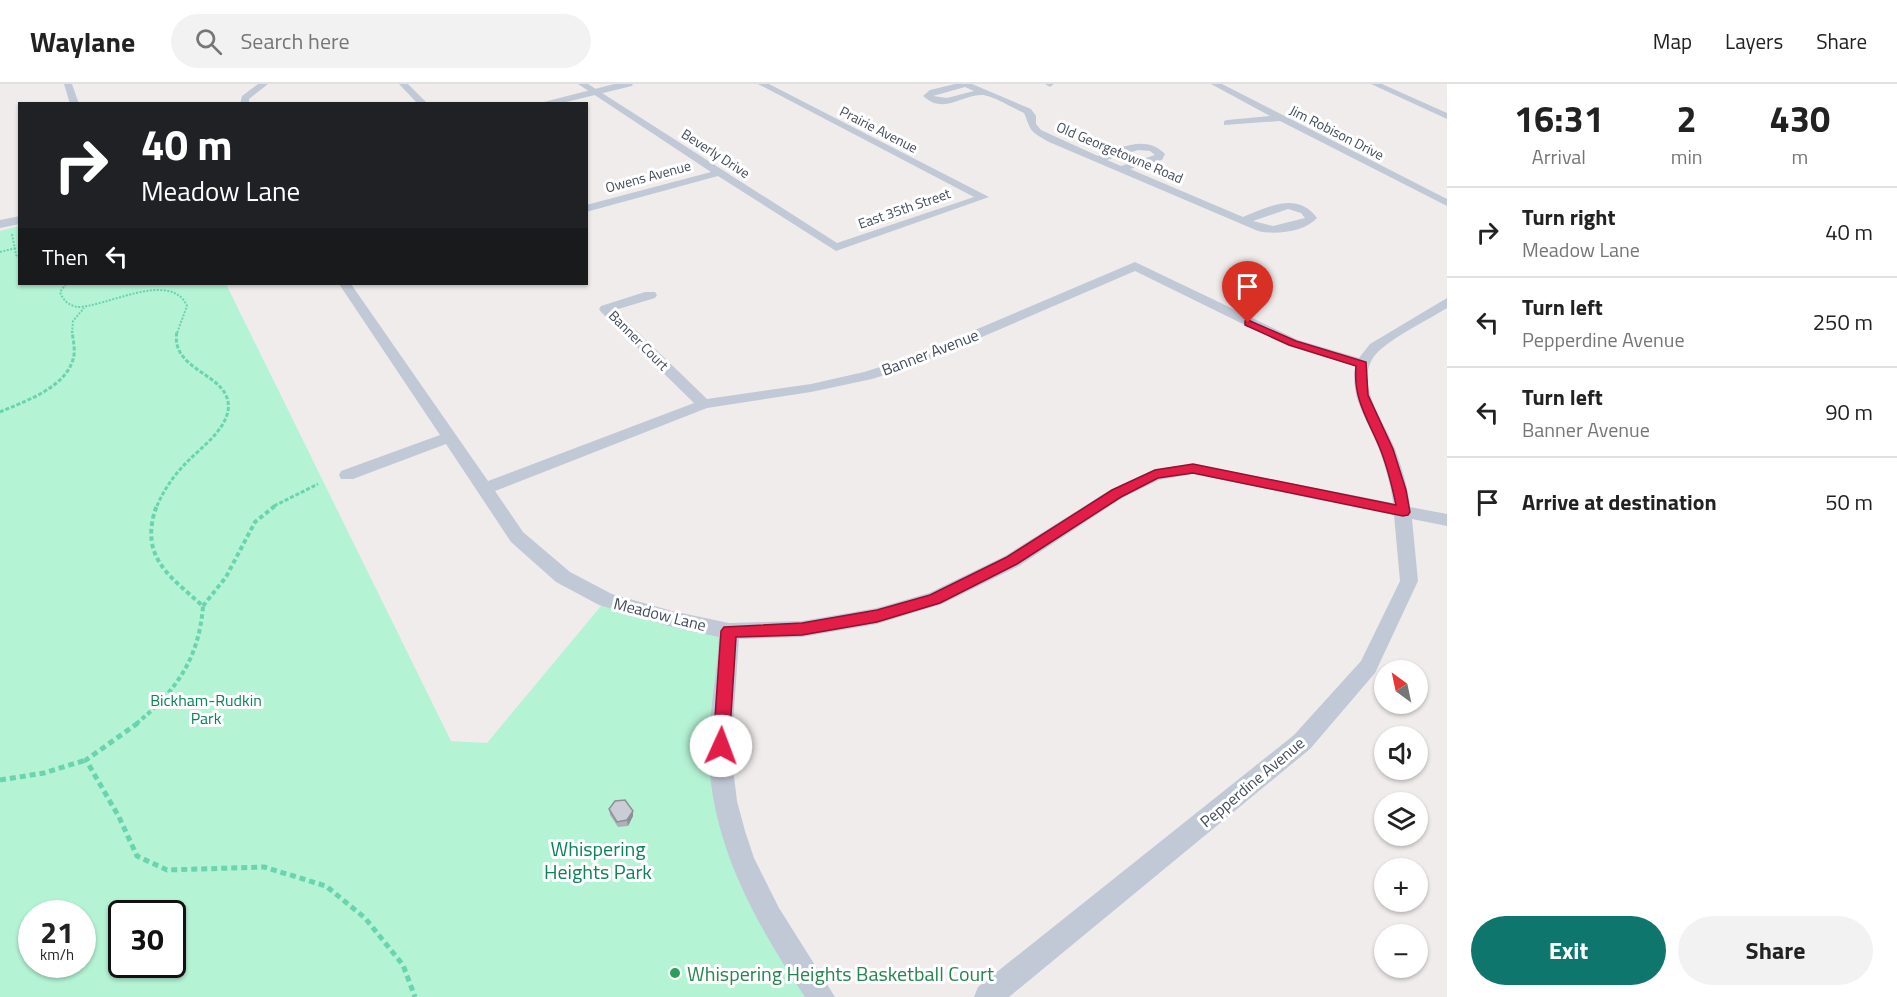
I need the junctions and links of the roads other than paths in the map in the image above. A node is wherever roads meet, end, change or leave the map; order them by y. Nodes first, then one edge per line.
1 (68, 84) edge
2 (264, 84) edge
3 (403, 84) edge
4 (582, 84) edge
5 (628, 84) edge
6 (762, 84) edge
7 (965, 84) edge
8 (1215, 84) edge
9 (1375, 84) edge
10 (983, 91) junction
11 (593, 92) junction
12 (74, 102) edge
13 (244, 102) edge
14 (422, 102) edge
15 (550, 102) edge
16 (1447, 116) edge
17 (1280, 118) junction
18 (1227, 123) dead end
19 (1099, 159) junction
20 (1121, 169) junction
21 (718, 173) junction
22 (983, 197) joint
23 (1447, 203) edge
24 (588, 207) edge
25 (1243, 221) junction
26 (836, 247) joint
27 (346, 285) edge
28 (650, 295) dead end
29 (1447, 302) edge
30 (1362, 364) junction
31 (704, 404) junction
32 (448, 438) junction
33 (346, 475) dead end
34 (483, 489) junction
35 (1403, 512) junction
36 (1447, 520) edge
37 (729, 631) junction
38 (821, 997) edge
39 (988, 997) edge

1 - 12 street
2 - 13 street
3 - 14 street
4 - 11 street, Beverly Drive
5 - 11 street
6 - 22 street, Prairie Avenue
7 - 10 street, Old Georgetowne Road
7 - 10 street
8 - 17 street, Jim Robison Drive
9 - 16 street
10 - 19 street, Old Georgetowne Road
11 - 15 street
11 - 21 street, Beverly Drive
17 - 18 street
17 - 23 street, Jim Robison Drive
19 - 20 street, Old Georgetowne Road
19 - 20 street
20 - 25 street, Old Georgetowne Road
21 - 24 street, Owens Avenue
21 - 26 street, Beverly Drive
22 - 26 street, East 35th Street
25 - 25 street, Old Georgetowne Road
27 - 32 street, Meadow Lane
28 - 31 street, Banner Court
29 - 30 street
30 - 31 street, Banner Avenue
30 - 35 street, Pepperdine Avenue
31 - 34 street, Banner Avenue
32 - 33 street
32 - 34 street, Meadow Lane
34 - 37 street, Meadow Lane
35 - 36 street, Meadow Lane
35 - 37 street, Meadow Lane
35 - 39 street, Pepperdine Avenue
37 - 38 street

